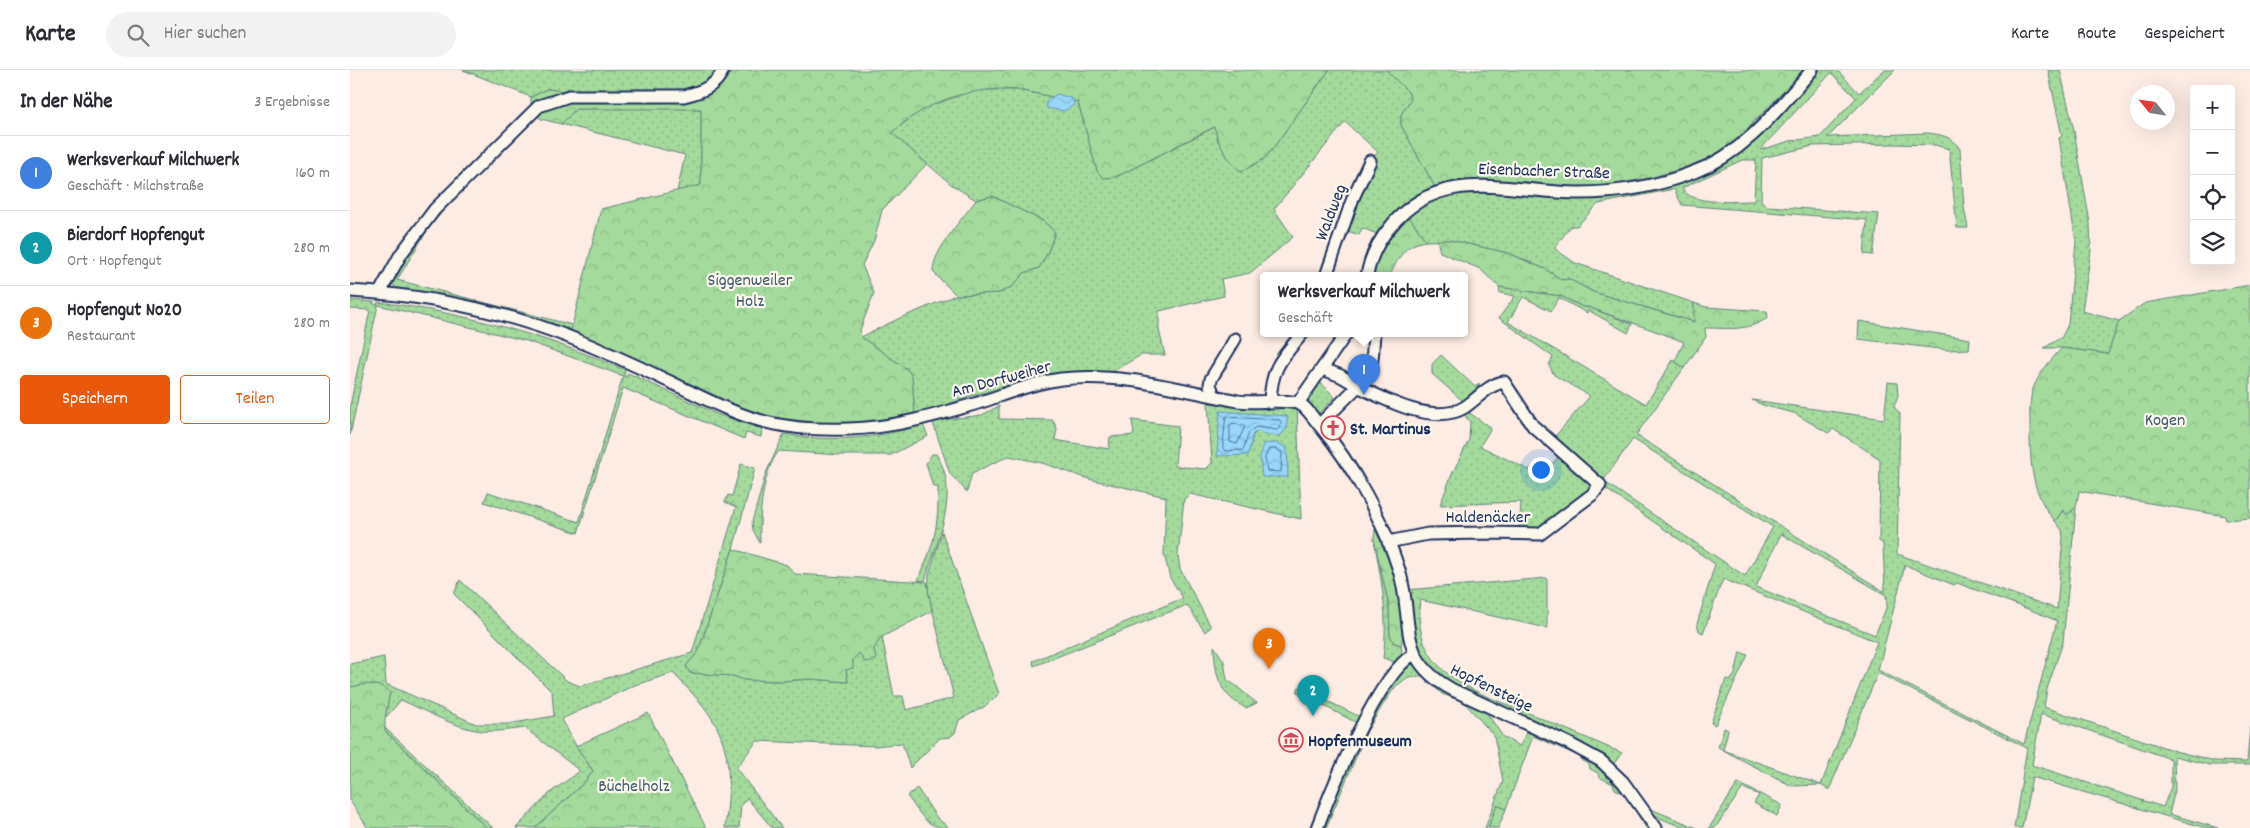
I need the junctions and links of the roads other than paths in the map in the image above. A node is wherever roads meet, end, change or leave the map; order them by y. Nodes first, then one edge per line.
1 (723, 70) edge
2 (1812, 70) edge
3 (1370, 161) dead end
4 (1327, 272) edge
5 (1368, 272) edge
6 (350, 290) edge
7 (380, 292) junction
8 (1300, 337) edge
9 (1344, 337) edge
10 (1374, 337) edge
11 (1235, 338) dead end
12 (1323, 369) junction
13 (1358, 386) junction
14 (1214, 395) junction
15 (1270, 402) junction
16 (1298, 403) junction
17 (1319, 425) junction
18 (1388, 542) junction
19 (1414, 654) junction
20 (1317, 828) edge
21 (1656, 828) edge

1 - 7 street
2 - 5 street, Eisenbacher Straße
3 - 4 street, Waldweg
6 - 7 street, Am Dorfweiher
7 - 14 street, Am Dorfweiher
8 - 15 street
9 - 12 street
10 - 13 street
11 - 14 street
12 - 13 street
12 - 16 street
13 - 17 street
13 - 18 street, Haldenäcker
14 - 15 street, Am Dorfweiher
15 - 16 street, Am Dorfweiher
16 - 17 street, Hopfensteige
17 - 18 street, Hopfensteige
18 - 19 street, Hopfensteige
19 - 20 street
19 - 21 street, Hopfensteige

